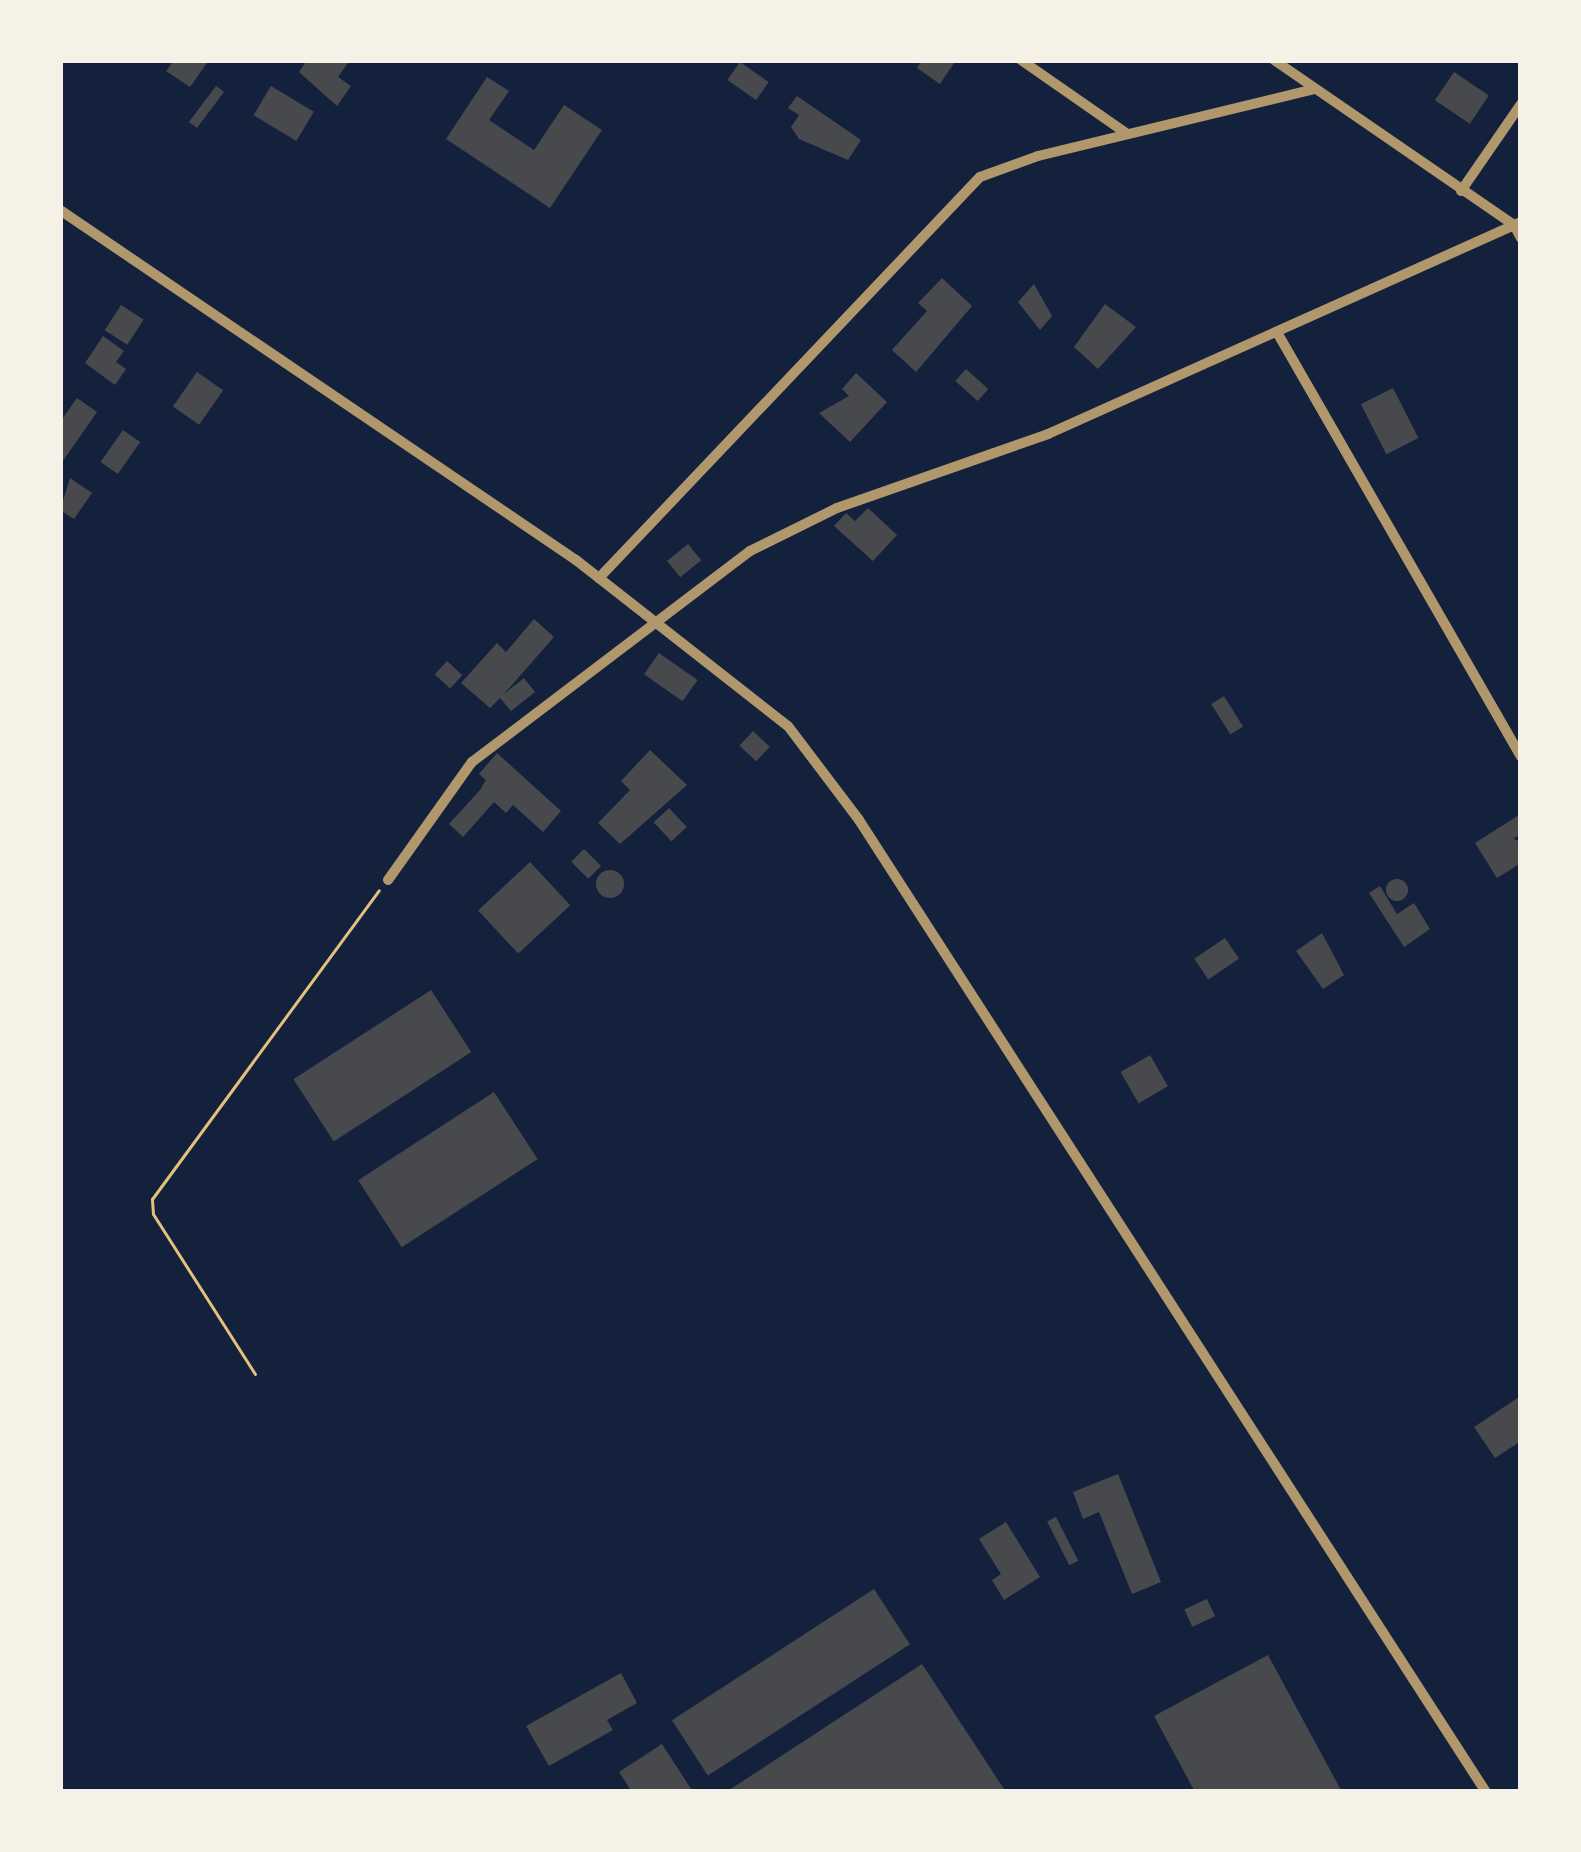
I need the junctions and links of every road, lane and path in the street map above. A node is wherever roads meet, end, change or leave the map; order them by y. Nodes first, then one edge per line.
1 (1021, 60) edge
2 (1274, 60) edge
3 (1314, 88) junction
4 (1521, 104) edge
5 (1126, 133) junction
6 (1461, 191) junction
7 (60, 210) edge
8 (1517, 224) edge
9 (1521, 238) edge
10 (1278, 334) junction
11 (599, 578) junction
12 (652, 619) junction
13 (1521, 756) edge
14 (388, 880) joint
15 (255, 1374) dead end
16 (1486, 1792) edge

1 - 5 street
2 - 3 street
3 - 5 street
3 - 6 street
4 - 6 street
5 - 11 street
6 - 8 street
7 - 11 street
8 - 9 street
8 - 10 street
10 - 12 street
10 - 13 street
11 - 12 street
12 - 14 street
12 - 16 street
14 - 15 path

